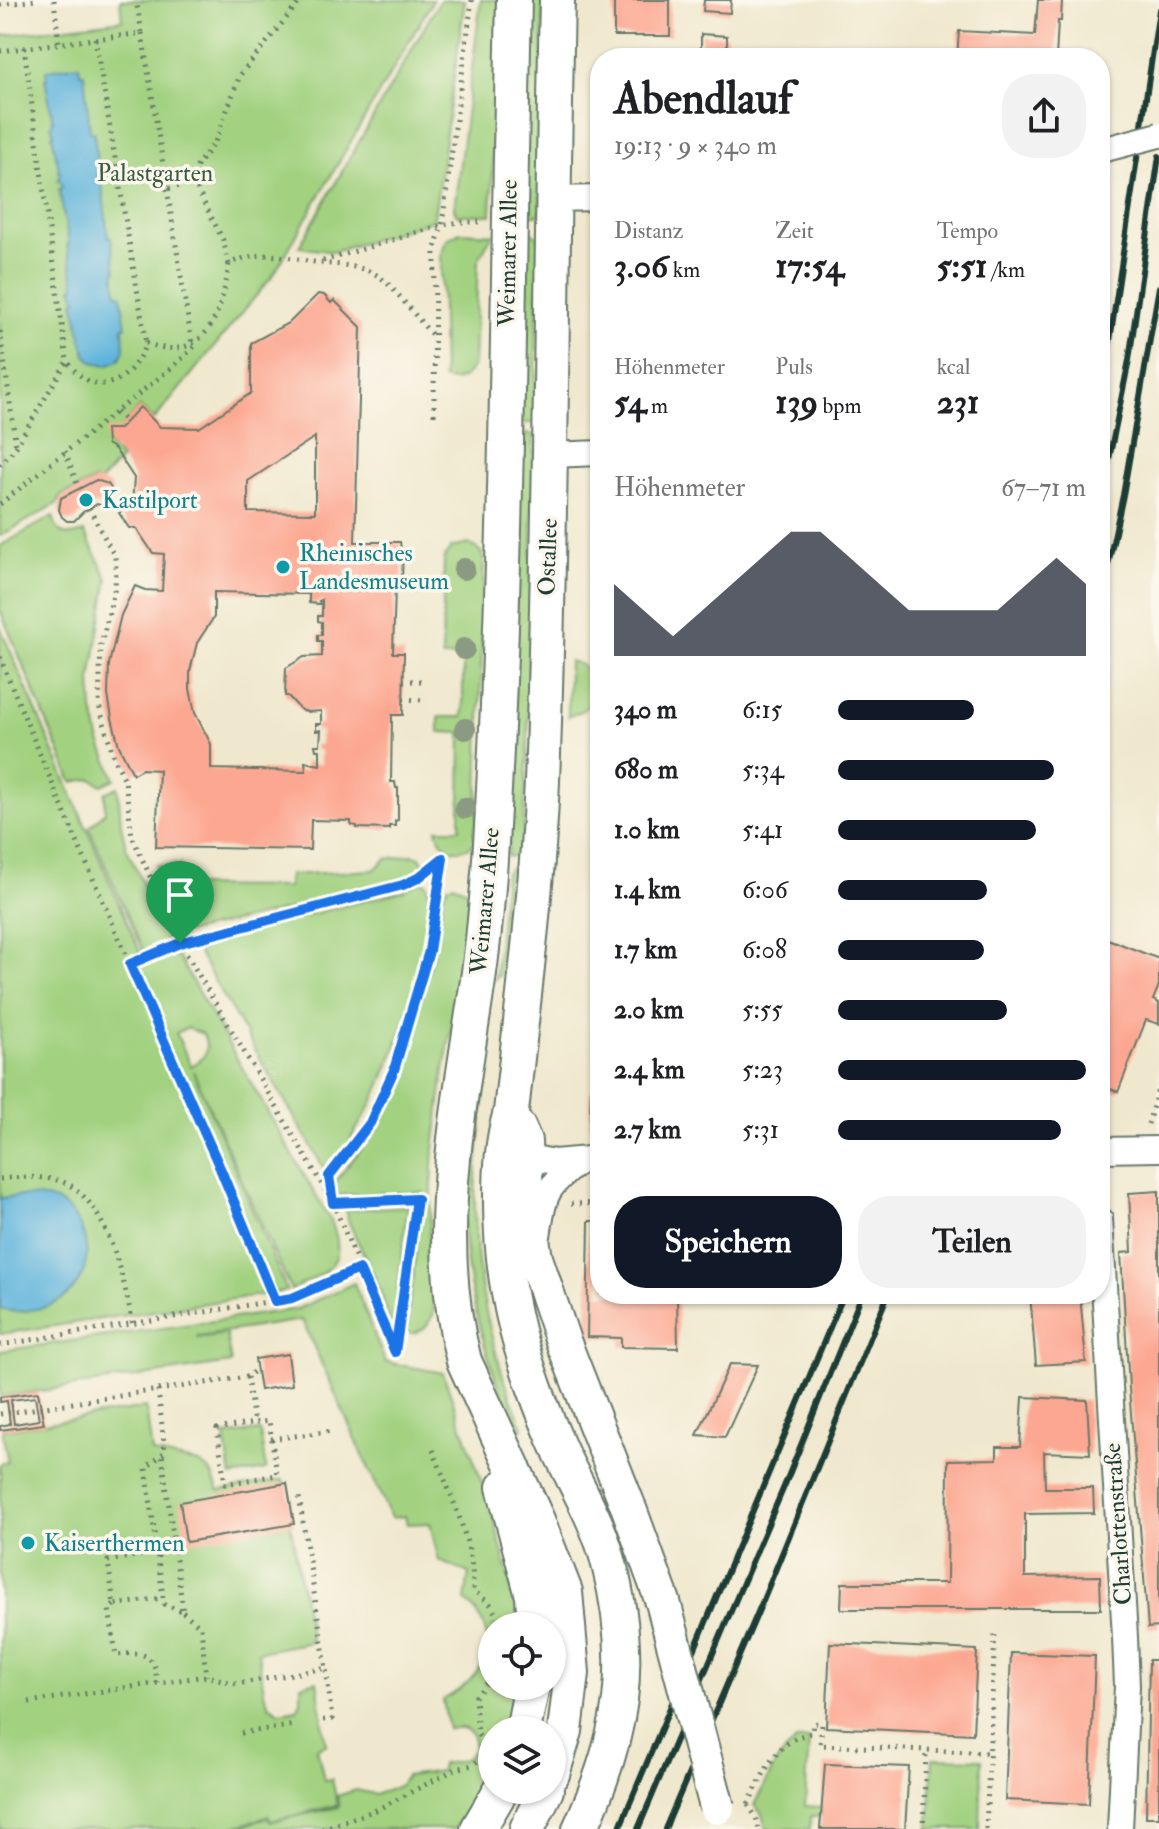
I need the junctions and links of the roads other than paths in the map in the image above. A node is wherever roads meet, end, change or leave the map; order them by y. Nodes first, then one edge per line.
1 (514, 0) edge
2 (557, 0) edge
3 (1159, 135) edge
4 (1110, 148) edge
5 (590, 198) edge
6 (553, 199) junction
7 (590, 453) edge
8 (551, 455) junction
9 (511, 1112) junction
10 (1159, 1149) edge
11 (1110, 1150) edge
12 (524, 1156) junction
13 (590, 1159) edge
14 (535, 1258) junction
15 (1105, 1304) edge
16 (464, 1361) junction
17 (534, 1612) edge
18 (566, 1723) edge
19 (493, 1804) edge
20 (539, 1804) edge
21 (731, 1812) edge
22 (478, 1829) edge
23 (527, 1829) edge
24 (580, 1829) edge
25 (1120, 1829) edge

1 - 16 main road, Weimarer Allee
2 - 6 main road, Ostallee
3 - 4 street, bridge
5 - 6 street
6 - 8 main road, Ostallee
7 - 8 street
8 - 9 main road, Ostallee
9 - 12 main road
9 - 24 main road, Ostallee
10 - 11 street
12 - 13 street
12 - 14 main road
13 - 14 street
14 - 21 main road, bridge
15 - 25 street, Charlottenstraße
16 - 17 main road
16 - 18 main road, Weimarer Allee
19 - 22 main road
20 - 23 main road

